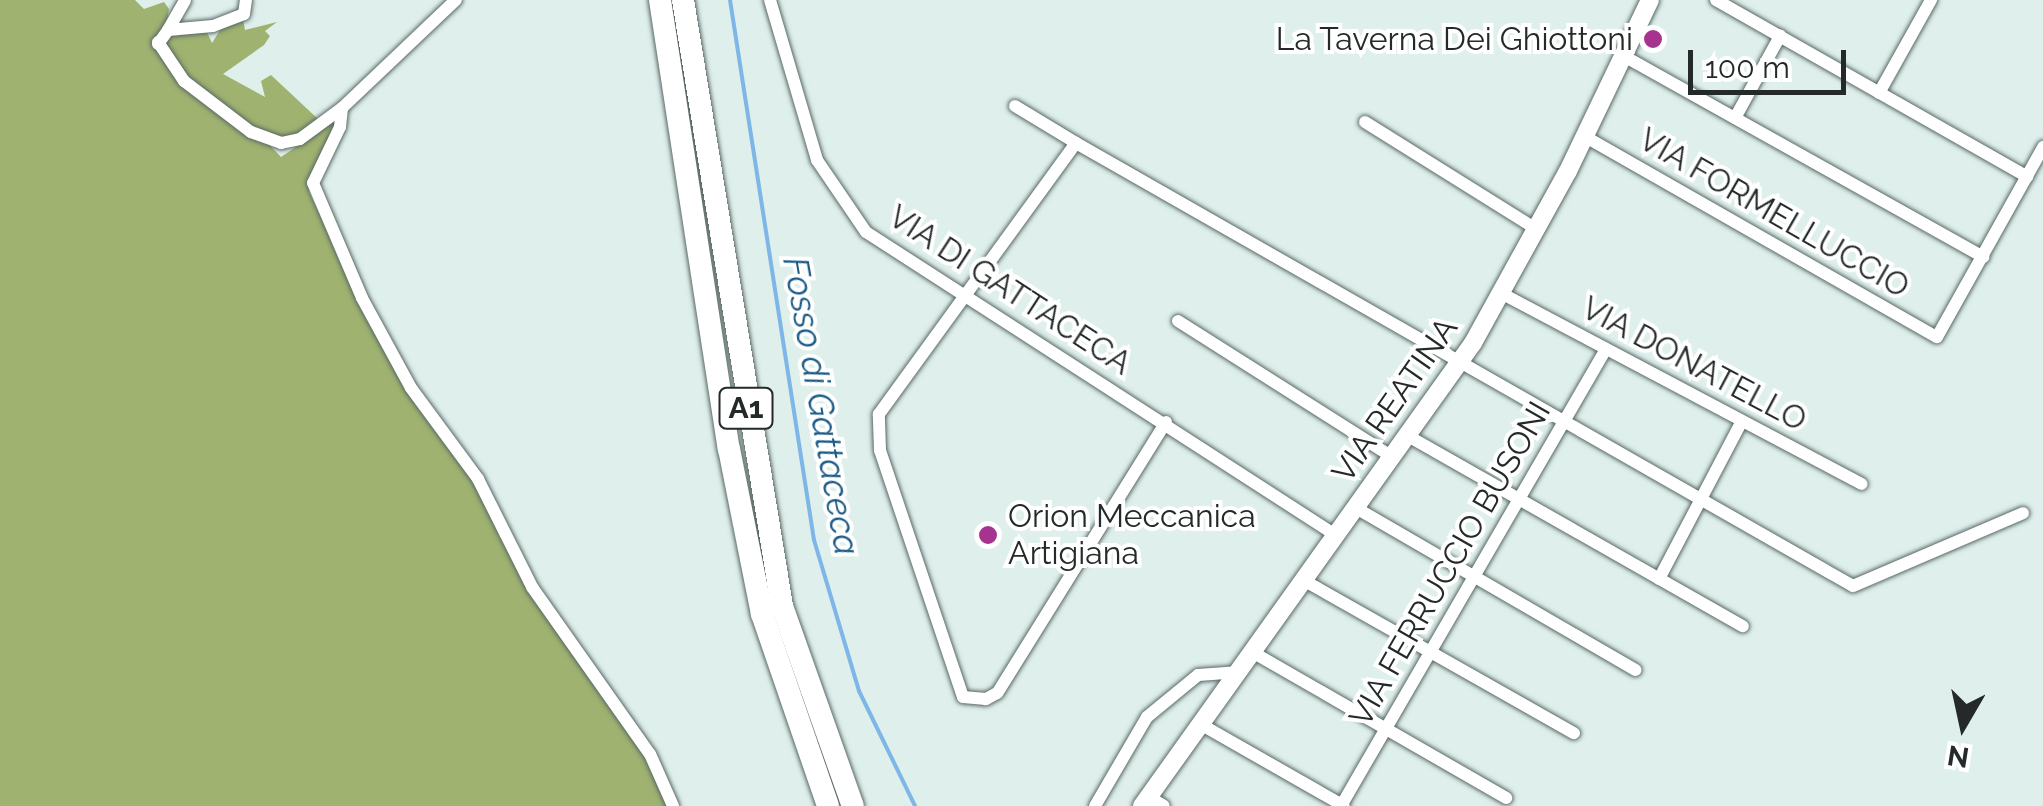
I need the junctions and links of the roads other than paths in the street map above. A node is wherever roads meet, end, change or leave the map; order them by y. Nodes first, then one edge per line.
1 (185, 0) edge
2 (246, 0) edge
3 (456, 0) edge
4 (660, 0) edge
5 (683, 0) edge
6 (770, 0) edge
7 (1650, 0) edge
8 (1716, 0) edge
9 (1924, 2) edge
10 (168, 30) junction
11 (1780, 36) junction
12 (1622, 55) junction
13 (1879, 93) junction
14 (1014, 106) dead end
15 (342, 108) junction
16 (1735, 118) junction
17 (1365, 122) dead end
18 (1584, 136) junction
19 (1076, 143) junction
20 (2043, 146) edge
21 (2027, 177) junction
22 (1536, 229) junction
23 (1984, 257) junction
24 (1501, 293) junction
25 (964, 294) junction
26 (1178, 321) dead end
27 (1606, 349) junction
28 (1457, 366) junction
29 (1742, 421) junction
30 (1166, 422) junction
31 (1562, 424) junction
32 (1408, 436) junction
33 (1392, 457) junction
34 (1861, 484) dead end
35 (1519, 499) junction
36 (1700, 501) junction
37 (1356, 508) junction
38 (2023, 512) dead end
39 (1337, 536) junction
40 (1474, 576) junction
41 (1659, 578) junction
42 (1305, 582) junction
43 (1743, 626) dead end
44 (1430, 652) junction
45 (1254, 653) junction
46 (1636, 670) dead end
47 (1240, 672) junction
48 (1202, 726) junction
49 (1386, 729) junction
50 (1574, 733) dead end
51 (1506, 798) dead end
52 (1152, 803) edge
53 (674, 806) edge
54 (828, 806) edge
55 (853, 806) edge
56 (1095, 806) edge
57 (1342, 806) edge

1 - 10 street
2 - 10 street
3 - 15 street
4 - 54 highway, A1
5 - 55 highway, A1
6 - 25 street, VIA DI GATTACECA
7 - 12 street, VIA REATINA
8 - 11 street
9 - 13 street
10 - 15 street
11 - 13 street
11 - 16 street
12 - 16 street
12 - 18 street, VIA REATINA
13 - 21 street
14 - 19 street
15 - 53 street
16 - 23 street
17 - 22 street
18 - 22 street, VIA REATINA
18 - 23 street, VIA FORMELLUCCIO
19 - 25 street
19 - 28 street
20 - 21 street
21 - 23 street
22 - 24 street, VIA REATINA
24 - 27 street, VIA DONATELLO
24 - 28 street, VIA REATINA
25 - 30 street, VIA DI GATTACECA
25 - 30 street
26 - 33 street
27 - 29 street, VIA DONATELLO
27 - 31 street, VIA FERRUCCIO BUSONI
28 - 31 street
28 - 32 street, VIA REATINA
29 - 34 street, VIA DONATELLO
29 - 36 street
30 - 39 street, VIA DI GATTACECA
31 - 35 street, VIA FERRUCCIO BUSONI
31 - 36 street
32 - 33 street, VIA REATINA
32 - 35 street
33 - 37 street, VIA REATINA
35 - 40 street, VIA FERRUCCIO BUSONI
35 - 41 street
36 - 38 street
36 - 41 street
37 - 39 street, VIA REATINA
37 - 40 street
39 - 42 street, VIA REATINA
40 - 44 street, VIA FERRUCCIO BUSONI
40 - 46 street
41 - 43 street
42 - 44 street
42 - 45 street, VIA REATINA
44 - 49 street, VIA FERRUCCIO BUSONI
44 - 50 street
45 - 47 street, VIA REATINA
45 - 49 street
47 - 48 street, VIA REATINA
47 - 56 street
48 - 52 street, VIA REATINA
48 - 57 street
49 - 51 street
49 - 57 street, VIA FERRUCCIO BUSONI

